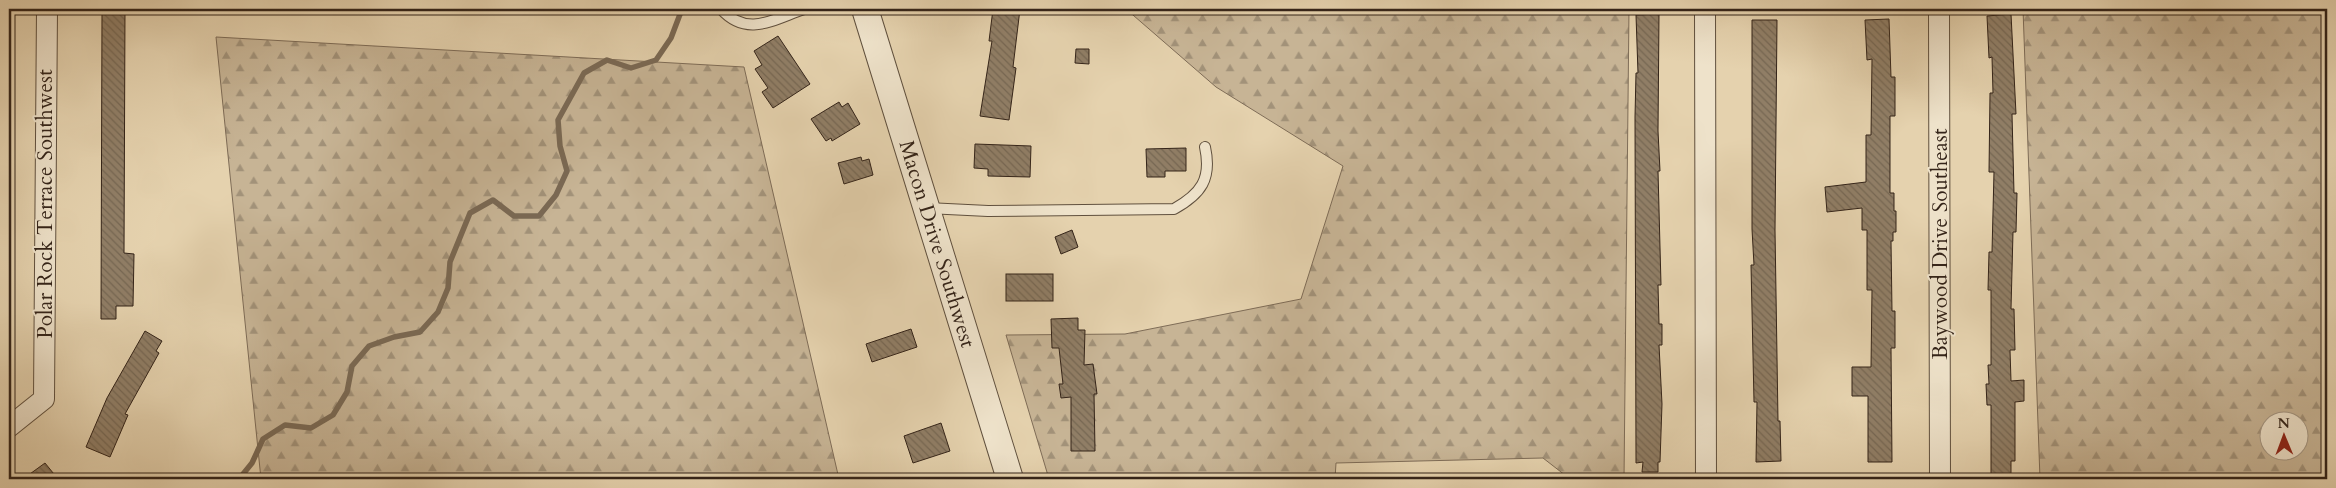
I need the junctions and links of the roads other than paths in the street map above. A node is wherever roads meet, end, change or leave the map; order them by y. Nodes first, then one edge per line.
1 (47, 9) edge
2 (722, 9) edge
3 (804, 9) edge
4 (864, 9) edge
5 (1705, 9) edge
6 (1939, 9) edge
7 (1205, 147) dead end
8 (926, 208) junction
9 (9, 427) edge
10 (1010, 479) edge
11 (1706, 479) edge
12 (1940, 479) edge

1 - 9 street, Polar Rock Terrace Southwest
2 - 3 lane
4 - 8 street, Macon Drive Southwest
5 - 11 street
6 - 12 street, Baywood Drive Southeast
7 - 8 lane
8 - 10 street, Macon Drive Southwest

